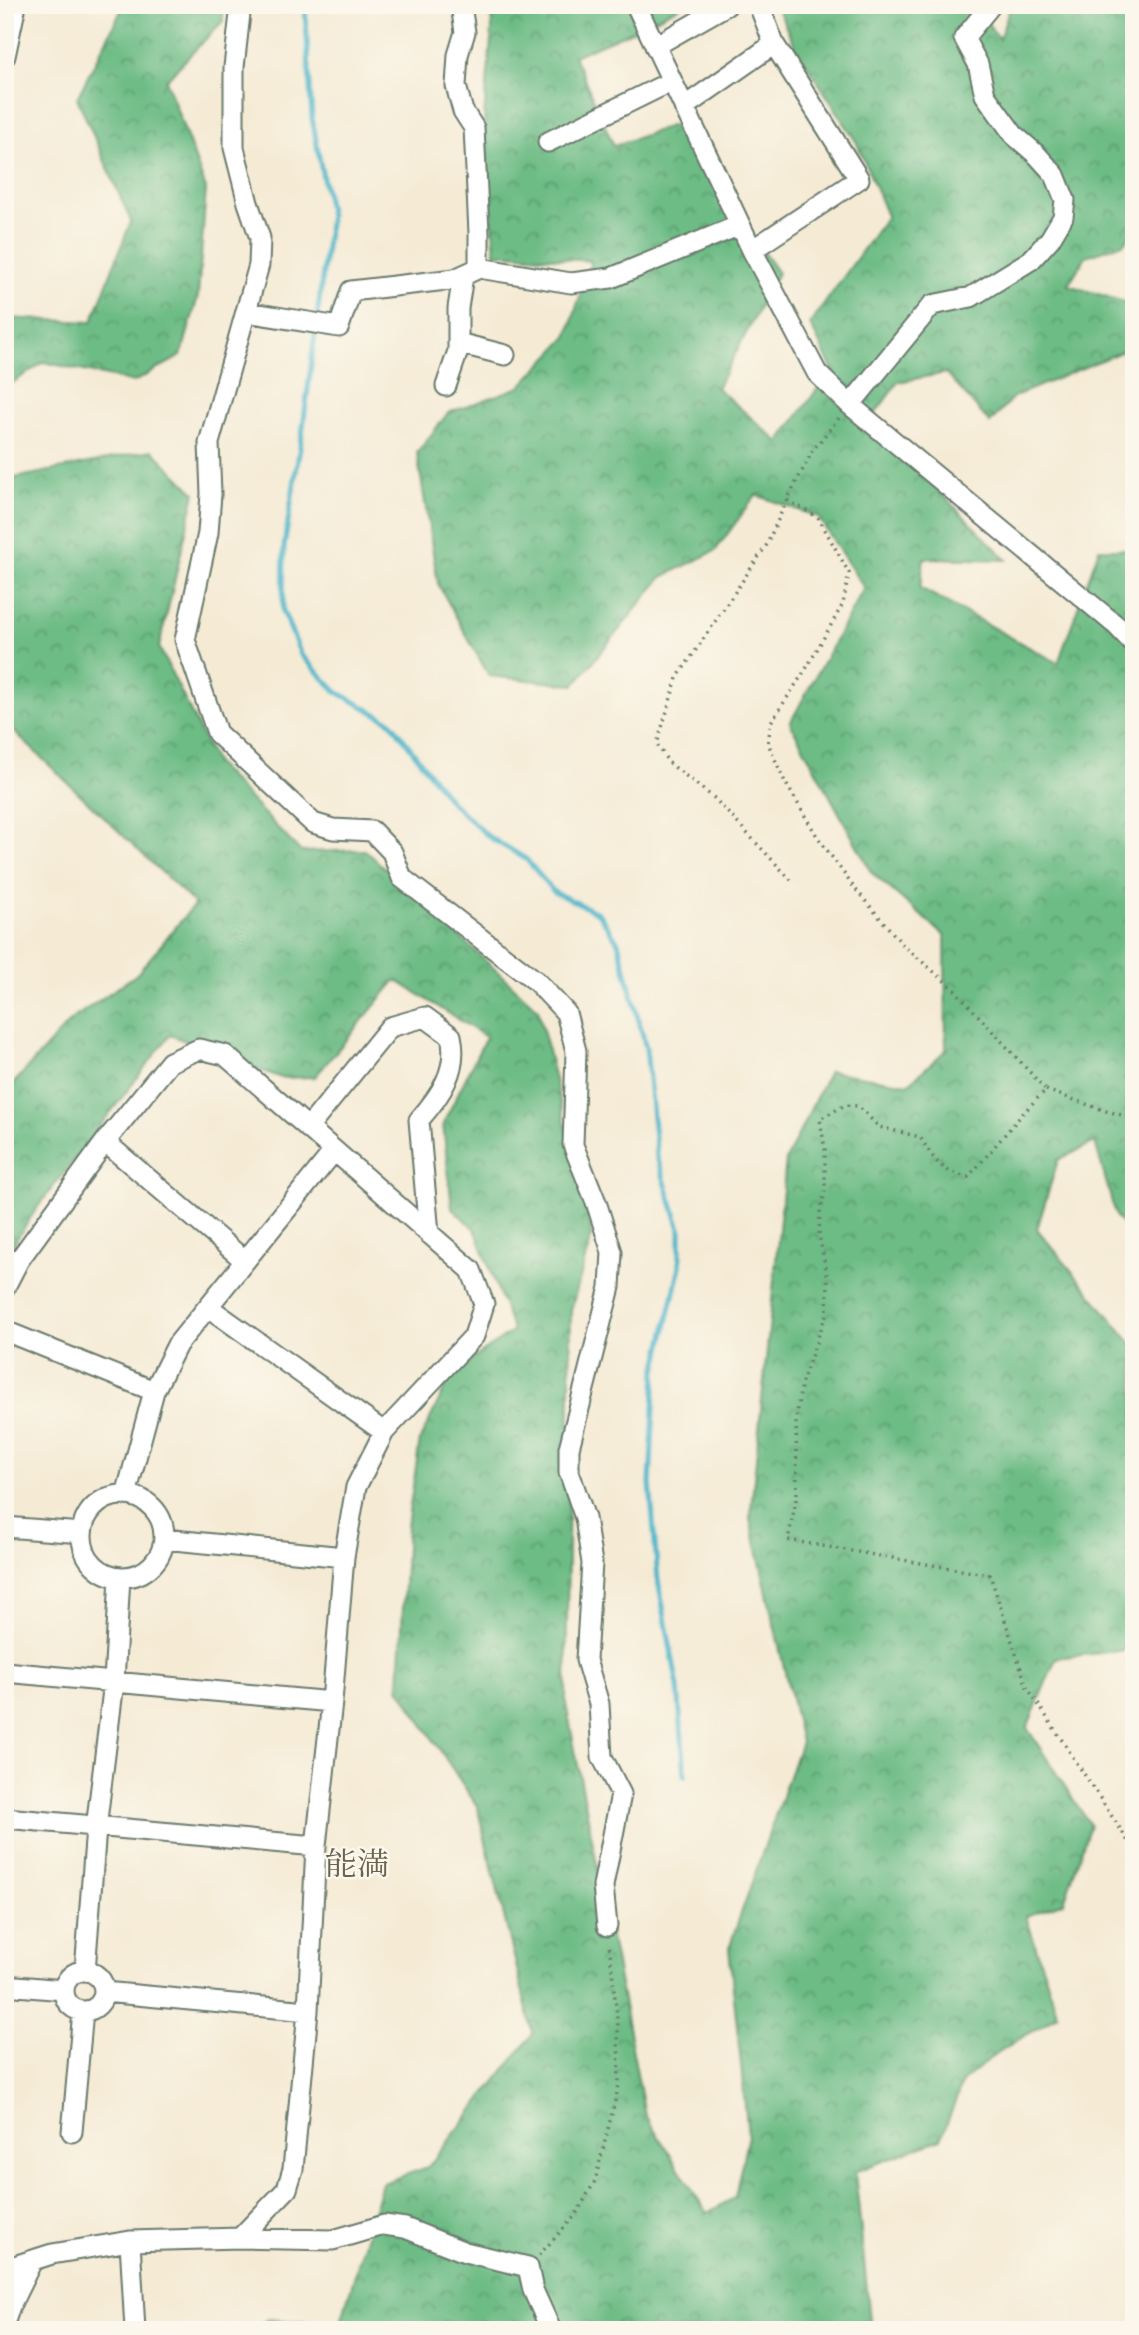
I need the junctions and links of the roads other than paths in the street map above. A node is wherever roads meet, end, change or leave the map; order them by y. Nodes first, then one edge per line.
1 (16, 5) edge
2 (242, 5) edge
3 (461, 5) edge
4 (636, 5) edge
5 (727, 5) edge
6 (759, 5) edge
7 (990, 5) edge
8 (774, 44) junction
9 (655, 46) junction
10 (5, 56) edge
11 (672, 80) junction
12 (684, 107) junction
13 (548, 142) dead end
14 (740, 225) junction
15 (752, 250) junction
16 (471, 272) junction
17 (246, 312) junction
18 (458, 343) junction
19 (505, 355) dead end
20 (446, 386) dead end
21 (850, 405) junction
22 (1134, 644) edge
23 (307, 1128) junction
24 (105, 1142) junction
25 (334, 1151) junction
26 (429, 1234) junction
27 (244, 1260) junction
28 (5, 1287) edge
29 (208, 1307) junction
30 (5, 1331) edge
31 (154, 1391) junction
32 (384, 1432) junction
33 (126, 1495) junction
34 (5, 1527) edge
35 (82, 1533) junction
36 (164, 1539) junction
37 (344, 1558) junction
38 (120, 1577) junction
39 (5, 1672) edge
40 (114, 1682) junction
41 (332, 1702) junction
42 (5, 1818) edge
43 (96, 1828) junction
44 (316, 1846) junction
45 (607, 1926) road end
46 (85, 1971) junction
47 (5, 1985) edge
48 (64, 1990) junction
49 (104, 1992) junction
50 (83, 2011) junction
51 (308, 2011) junction
52 (72, 2133) dead end
53 (240, 2238) junction
54 (131, 2241) junction
55 (32, 2260) junction
56 (5, 2269) edge
57 (5, 2321) edge
58 (135, 2330) edge
59 (551, 2330) edge

1 - 10 street
2 - 17 street
3 - 16 street
4 - 9 street
5 - 9 street
6 - 8 street
7 - 21 street
8 - 12 street
8 - 15 street
9 - 11 street
11 - 12 street
11 - 13 street
12 - 14 street
14 - 15 street
14 - 16 street
15 - 21 street
16 - 17 street
16 - 18 street
17 - 45 street
18 - 19 street
18 - 20 street
21 - 22 street
23 - 24 street
23 - 25 street
23 - 26 street
24 - 27 street
24 - 28 street
25 - 26 street
25 - 27 street
26 - 32 street
27 - 29 street
29 - 31 street
29 - 32 street
30 - 31 street
31 - 33 street
32 - 37 street
33 - 35 street
33 - 36 street
34 - 35 street
35 - 38 street
36 - 37 street
36 - 38 street
37 - 41 street
38 - 40 street
39 - 40 street
40 - 41 street
40 - 43 street
41 - 44 street
42 - 43 street
43 - 44 street
43 - 46 street
44 - 51 street
46 - 48 street
46 - 49 street
47 - 48 street
48 - 50 street
49 - 50 street
49 - 51 street
50 - 52 street
51 - 53 street
53 - 54 street
53 - 59 street
54 - 55 street
54 - 58 street
55 - 56 street
55 - 57 street

